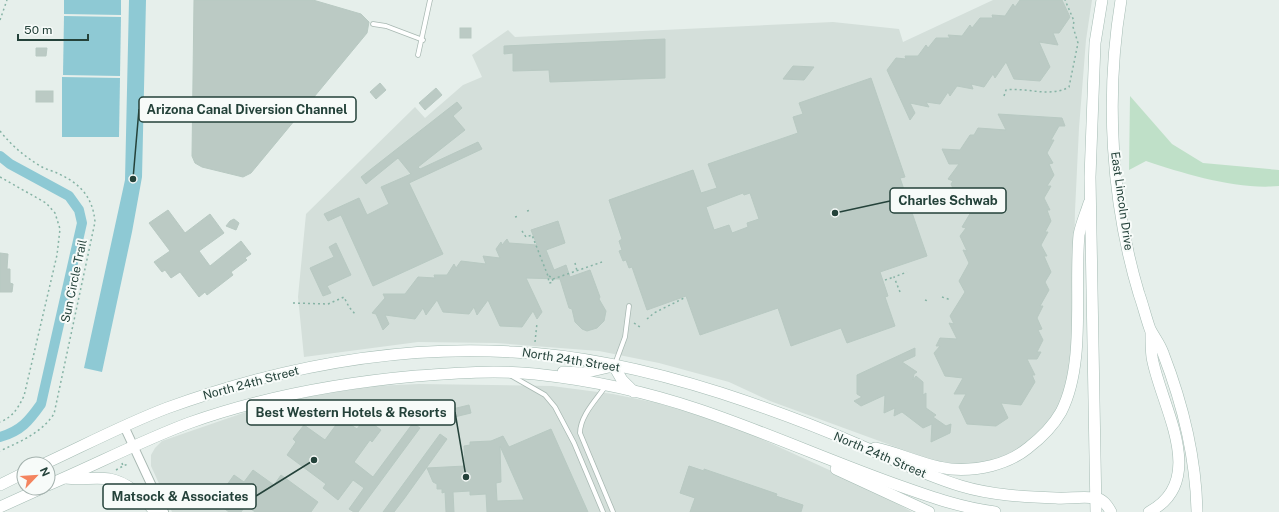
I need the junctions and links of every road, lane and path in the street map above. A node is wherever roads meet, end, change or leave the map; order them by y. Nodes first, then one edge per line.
1 (8, 0) edge
2 (430, 0) edge
3 (1065, 0) edge
4 (1102, 0) edge
5 (1121, 0) edge
6 (0, 20) edge
7 (373, 24) dead end
8 (423, 40) junction
9 (418, 55) dead end
10 (1004, 96) dead end
11 (0, 131) edge
12 (0, 177) edge
13 (1092, 192) junction
14 (531, 210) dead end
15 (527, 212) dead end
16 (519, 216) dead end
17 (516, 217) dead end
18 (522, 231) dead end
19 (602, 262) dead end
20 (574, 263) dead end
21 (578, 271) junction
22 (907, 272) dead end
23 (548, 276) junction
24 (894, 277) junction
25 (553, 279) junction
26 (885, 280) dead end
27 (900, 292) dead end
28 (686, 297) dead end
29 (942, 297) dead end
30 (926, 300) dead end
31 (951, 300) dead end
32 (928, 301) dead end
33 (293, 303) dead end
34 (629, 306) dead end
35 (355, 314) dead end
36 (647, 319) dead end
37 (537, 323) dead end
38 (634, 323) dead end
39 (642, 324) dead end
40 (637, 325) junction
41 (640, 327) dead end
42 (1150, 328) junction
43 (535, 342) dead end
44 (614, 366) junction
45 (506, 372) junction
46 (522, 373) junction
47 (606, 385) junction
48 (635, 392) junction
49 (0, 422) edge
50 (124, 426) junction
51 (858, 444) junction
52 (134, 446) junction
53 (0, 451) edge
54 (810, 453) junction
55 (56, 458) edge
56 (121, 461) dead end
57 (128, 464) dead end
58 (16, 477) edge
59 (65, 478) junction
60 (56, 482) edge
61 (0, 485) edge
62 (24, 496) edge
63 (1096, 498) junction
64 (0, 507) edge
65 (155, 512) edge
66 (164, 512) edge
67 (603, 512) edge
68 (613, 512) edge
69 (929, 512) edge
70 (995, 512) edge
71 (1096, 512) edge
72 (1111, 512) edge
73 (1149, 512) edge
74 (1197, 512) edge

1 - 6 path
2 - 8 lane
3 - 10 path
4 - 13 main road, East Lincoln Drive
5 - 42 main road, East Lincoln Drive
7 - 8 lane
8 - 9 lane
11 - 53 path, Sun Circle Trail
12 - 49 path, Sun Circle Trail
13 - 51 main road
13 - 63 main road, East Lincoln Drive
14 - 15 path
16 - 17 path
18 - 23 path
19 - 21 path
20 - 21 path
21 - 25 path
22 - 24 path
23 - 25 path
23 - 25 path
24 - 26 path
24 - 27 path
28 - 36 path
29 - 31 path
30 - 32 path
33 - 35 path
34 - 44 lane
37 - 43 path
38 - 40 path
39 - 40 path
40 - 41 path
42 - 73 main road
42 - 74 main road, East Lincoln Drive
44 - 46 main road
44 - 48 main road
44 - 50 main road, North 24th Street
44 - 51 main road, North 24th Street
45 - 46 main road, North 24th Street
45 - 52 main road, North 24th Street
45 - 67 lane
46 - 47 main road, North 24th Street
47 - 48 main road, North 24th Street
47 - 68 lane
48 - 54 main road, North 24th Street
50 - 52 street
50 - 55 main road, North 24th Street
51 - 63 main road, North 24th Street
52 - 59 main road, North 24th Street
52 - 66 street
54 - 69 main road
54 - 70 main road, North 24th Street
56 - 57 path
58 - 61 main road
59 - 60 main road, North 24th Street
59 - 65 main road
62 - 64 main road
63 - 71 main road, East Lincoln Drive
63 - 72 main road

